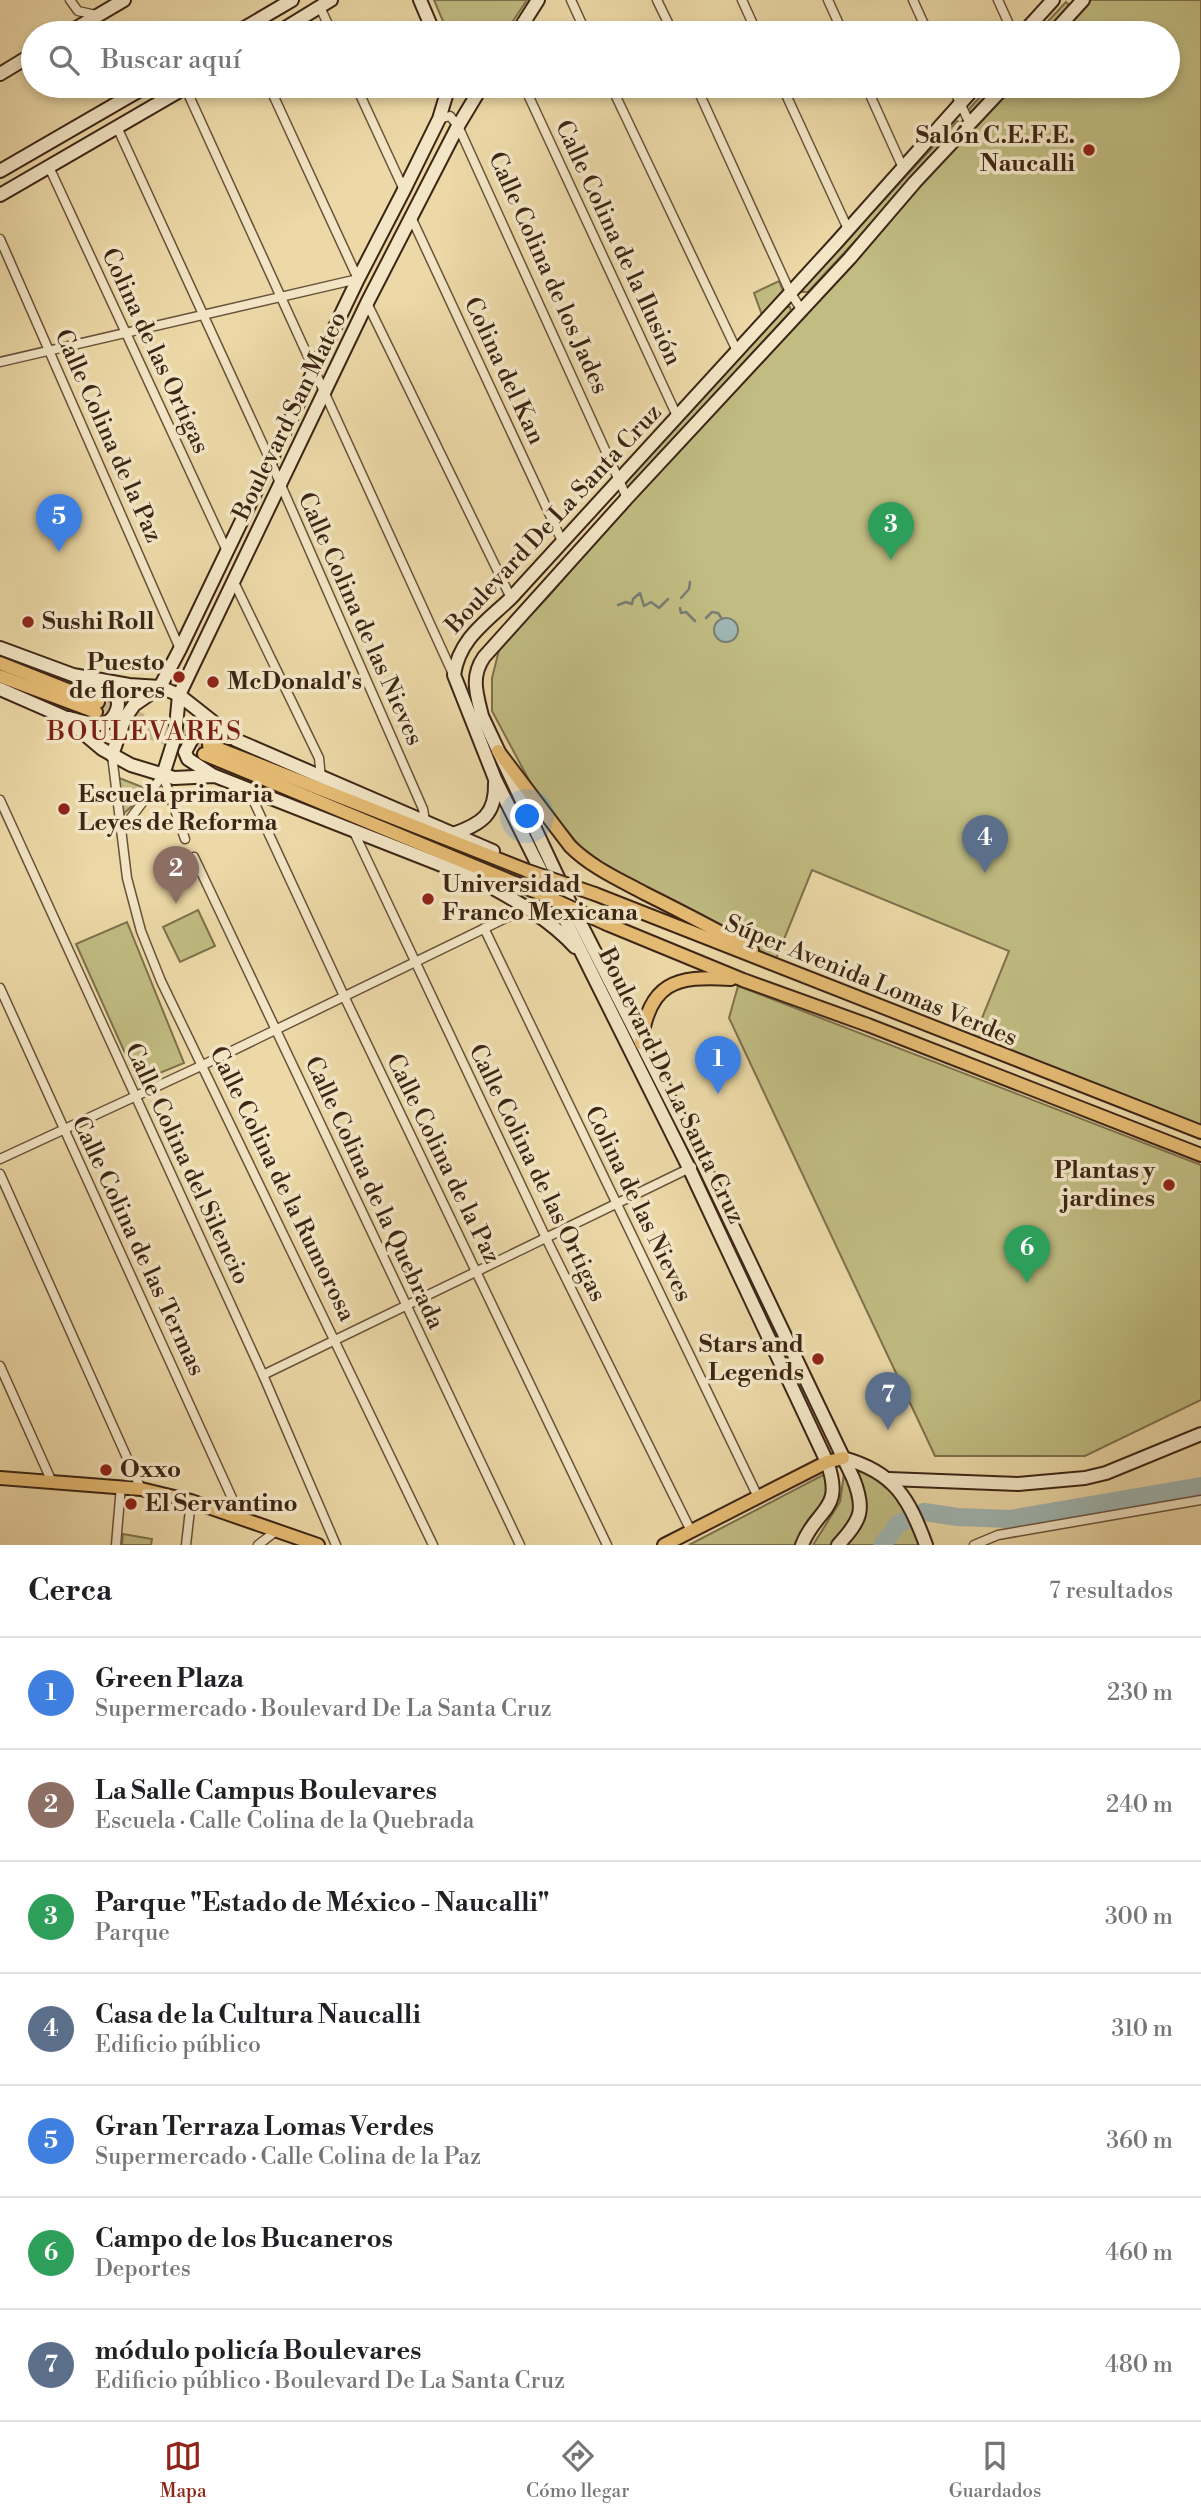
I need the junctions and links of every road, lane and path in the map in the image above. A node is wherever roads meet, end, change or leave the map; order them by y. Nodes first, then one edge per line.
1 (70, 0) edge
2 (124, 0) edge
3 (292, 0) edge
4 (420, 0) edge
5 (538, 0) edge
6 (570, 0) edge
7 (657, 0) edge
8 (742, 0) edge
9 (828, 0) edge
10 (913, 0) edge
11 (998, 0) edge
12 (1053, 0) edge
13 (1083, 0) edge
14 (325, 4) edge
15 (97, 16) junction
16 (88, 21) edge
17 (256, 21) edge
18 (297, 21) edge
19 (429, 21) edge
20 (525, 21) edge
21 (580, 21) edge
22 (667, 21) edge
23 (752, 21) edge
24 (837, 21) edge
25 (923, 21) edge
26 (1008, 21) edge
27 (1034, 21) edge
28 (1064, 21) edge
29 (21, 61) edge
30 (0, 74) edge
31 (127, 98) edge
32 (168, 98) edge
33 (192, 98) edge
34 (275, 98) edge
35 (362, 98) edge
36 (445, 98) edge
37 (475, 98) edge
38 (530, 98) edge
39 (617, 98) edge
40 (701, 98) edge
41 (788, 98) edge
42 (871, 98) edge
43 (957, 98) edge
44 (965, 98) edge
45 (994, 98) edge
46 (960, 104) junction
47 (439, 119) junction
48 (970, 124) junction
49 (458, 126) junction
50 (117, 127) junction
51 (49, 167) junction
52 (903, 168) junction
53 (0, 171) edge
54 (404, 190) junction
55 (0, 195) edge
56 (411, 216) junction
57 (848, 229) junction
58 (0, 239) edge
59 (358, 279) junction
60 (790, 292) junction
61 (281, 296) junction
62 (368, 303) junction
63 (802, 309) junction
64 (203, 315) junction
65 (125, 332) junction
66 (50, 349) junction
67 (737, 351) junction
68 (0, 362) edge
69 (315, 373) junction
70 (324, 393) junction
71 (677, 416) junction
72 (270, 460) junction
73 (618, 480) junction
74 (280, 484) junction
75 (627, 498) junction
76 (562, 541) junction
77 (227, 551) junction
78 (233, 580) junction
79 (511, 598) junction
80 (0, 649) edge
81 (180, 649) junction
82 (0, 663) edge
83 (73, 675) junction
84 (454, 675) junction
85 (0, 676) edge
86 (160, 687) junction
87 (0, 689) edge
88 (179, 695) junction
89 (64, 717) junction
90 (236, 740) junction
91 (498, 751) junction
92 (112, 755) junction
93 (163, 775) junction
94 (215, 776) junction
95 (320, 778) junction
96 (495, 779) junction
97 (247, 789) junction
98 (0, 800) edge
99 (425, 821) junction
100 (353, 830) junction
101 (121, 831) junction
102 (453, 834) junction
103 (185, 839) dead end
104 (194, 857) dead end
105 (527, 871) junction
106 (472, 877) junction
107 (538, 893) junction
108 (512, 915) dead end
109 (484, 928) junction
110 (415, 962) junction
111 (772, 964) junction
112 (595, 975) junction
113 (743, 979) junction
114 (0, 988) edge
115 (344, 996) junction
116 (275, 1030) junction
117 (641, 1043) junction
118 (203, 1065) junction
119 (135, 1097) junction
120 (64, 1130) junction
121 (1201, 1132) edge
122 (1201, 1155) edge
123 (0, 1159) edge
124 (702, 1162) junction
125 (689, 1168) junction
126 (0, 1174) edge
127 (616, 1203) junction
128 (546, 1238) junction
129 (476, 1272) junction
130 (407, 1305) junction
131 (335, 1340) junction
132 (0, 1366) edge
133 (263, 1375) junction
134 (1201, 1434) edge
135 (844, 1458) junction
136 (827, 1462) junction
137 (0, 1478) edge
138 (889, 1479) junction
139 (52, 1482) junction
140 (121, 1486) junction
141 (141, 1489) junction
142 (758, 1497) junction
143 (1201, 1500) edge
144 (191, 1501) junction
145 (242, 1520) junction
146 (276, 1531) junction
147 (691, 1531) junction
148 (294, 1543) edge
149 (116, 1545) edge
150 (186, 1545) edge
151 (258, 1545) edge
152 (318, 1545) edge
153 (336, 1545) edge
154 (433, 1545) edge
155 (520, 1545) edge
156 (607, 1545) edge
157 (664, 1545) edge
158 (802, 1545) edge
159 (838, 1545) edge
160 (926, 1545) edge
161 (974, 1545) edge

1 - 15 street
2 - 15 main road
3 - 17 main road
4 - 19 main road
5 - 20 main road
6 - 21 street
7 - 22 street
8 - 23 street
9 - 24 street
10 - 25 street
11 - 26 street
12 - 27 main road
13 - 28 main road
14 - 18 main road
15 - 16 main road
29 - 30 main road
31 - 53 main road
32 - 50 main road
33 - 61 street
34 - 59 street
35 - 54 street
36 - 47 main road, Boulevard San Mateo
37 - 49 main road, Boulevard San Mateo
38 - 71 street, Calle Colina de la Ilusión
39 - 67 street
40 - 60 street
41 - 57 street
42 - 52 street
43 - 46 street
44 - 46 main road, Boulevard De La Santa Cruz
45 - 48 main road, Boulevard De La Santa Cruz
46 - 48 street
46 - 52 main road, Boulevard De La Santa Cruz
47 - 49 street
47 - 54 main road, Boulevard San Mateo
48 - 63 main road, Boulevard De La Santa Cruz
49 - 56 main road, Boulevard San Mateo
49 - 73 street, Calle Colina de los Jades
50 - 51 main road
50 - 64 street, Calle Colina de las Nieves
51 - 55 main road
51 - 65 street, Colina de las Ortigas
52 - 57 main road, Boulevard De La Santa Cruz
54 - 59 main road, Boulevard San Mateo
56 - 62 main road, Boulevard San Mateo
56 - 76 street, Colina del Kan
57 - 60 main road, Boulevard De La Santa Cruz
58 - 66 street, Calle Colina de la Paz
59 - 61 street
59 - 69 main road, Boulevard San Mateo
60 - 63 street
60 - 67 main road, Boulevard De La Santa Cruz
61 - 64 street
61 - 69 street
62 - 70 main road, Boulevard San Mateo
62 - 79 street
63 - 75 main road, Boulevard De La Santa Cruz
64 - 65 street
64 - 72 street, Calle Colina de las Nieves
65 - 66 street
65 - 77 street, Colina de las Ortigas
66 - 68 street
66 - 81 street, Calle Colina de la Paz
67 - 71 main road, Boulevard De La Santa Cruz
69 - 70 street
69 - 72 main road, Boulevard San Mateo
70 - 74 main road, Boulevard San Mateo
70 - 84 street
71 - 73 main road, Boulevard De La Santa Cruz
72 - 74 street, Calle Colina de las Nieves
72 - 77 main road, Boulevard San Mateo
73 - 75 street, Calle Colina de los Jades
73 - 76 main road, Boulevard De La Santa Cruz
74 - 78 main road, Boulevard San Mateo
74 - 99 street, Calle Colina de las Nieves
75 - 91 main road, Boulevard De La Santa Cruz
76 - 79 main road, Boulevard De La Santa Cruz
77 - 81 main road, Boulevard San Mateo
78 - 88 main road, Boulevard San Mateo
78 - 95 street
79 - 84 main road, Boulevard De La Santa Cruz
80 - 83 main road, Súper Avenida Lomas Verdes
81 - 86 main road, Boulevard San Mateo
82 - 85 main road
83 - 86 main road, Súper Avenida Lomas Verdes
83 - 89 main road
84 - 96 main road, Boulevard De La Santa Cruz
86 - 88 main road, Súper Avenida Lomas Verdes
86 - 92 main road, Boulevard San Mateo
87 - 89 main road, Súper Avenida Lomas Verdes
88 - 90 main road, Súper Avenida Lomas Verdes
88 - 93 main road, Boulevard San Mateo
89 - 92 main road, Súper Avenida Lomas Verdes
90 - 94 main road
90 - 95 main road, Súper Avenida Lomas Verdes
91 - 111 main road
91 - 117 main road, Boulevard De La Santa Cruz
92 - 93 main road, Súper Avenida Lomas Verdes
92 - 101 street, Calle Colina de la Rumorosa
93 - 94 main road, Súper Avenida Lomas Verdes
93 - 101 street
93 - 103 street
94 - 97 main road, Súper Avenida Lomas Verdes
95 - 99 main road, Súper Avenida Lomas Verdes
96 - 102 main road
96 - 112 main road, Boulevard De La Santa Cruz
97 - 100 main road, Súper Avenida Lomas Verdes
97 - 115 street, Calle Colina de la Paz
98 - 119 street, Calle Colina del Silencio
99 - 102 main road, Súper Avenida Lomas Verdes
100 - 106 main road, Súper Avenida Lomas Verdes
100 - 110 street, Calle Colina de las Ortigas
101 - 118 street, Calle Colina de la Rumorosa
102 - 105 main road, Súper Avenida Lomas Verdes
104 - 116 street, Calle Colina de la Quebrada
105 - 107 main road, Súper Avenida Lomas Verdes
105 - 111 main road, Súper Avenida Lomas Verdes, bridge
106 - 107 main road, Súper Avenida Lomas Verdes
106 - 112 main road
107 - 113 main road, Súper Avenida Lomas Verdes, bridge
108 - 109 street
109 - 110 street
109 - 127 street, Colina de las Nieves
110 - 115 street
110 - 128 street, Calle Colina de las Ortigas
111 - 121 main road, Súper Avenida Lomas Verdes
112 - 125 main road, Boulevard De La Santa Cruz
113 - 117 main road
113 - 122 main road, Súper Avenida Lomas Verdes
114 - 120 street, Calle Colina de las Termas
115 - 116 street
115 - 129 street, Calle Colina de la Paz
116 - 118 street
116 - 130 street, Calle Colina de la Quebrada
117 - 124 main road, Boulevard De La Santa Cruz
118 - 119 street
118 - 131 street, Calle Colina de la Rumorosa
119 - 120 street
119 - 133 street, Calle Colina del Silencio
120 - 123 street
120 - 145 street, Calle Colina de las Termas
124 - 125 street
124 - 135 main road, Boulevard De La Santa Cruz
125 - 127 street
125 - 136 main road, Boulevard De La Santa Cruz
126 - 141 street
127 - 128 street
127 - 142 street, Colina de las Nieves
128 - 129 street
128 - 147 street, Calle Colina de las Ortigas
129 - 130 street
129 - 156 street, Calle Colina de la Paz
130 - 131 street
130 - 155 street, Calle Colina de la Quebrada
131 - 133 street
131 - 154 street, Calle Colina de la Rumorosa
132 - 139 street
133 - 153 street, Calle Colina del Silencio
134 - 138 main road
135 - 136 main road
135 - 138 main road
135 - 159 main road, Boulevard De La Santa Cruz
136 - 142 main road
136 - 158 main road, Boulevard De La Santa Cruz
137 - 139 main road
138 - 160 main road
139 - 140 main road
140 - 141 main road
140 - 149 street
141 - 144 main road
142 - 147 main road
143 - 161 street
144 - 145 main road
144 - 150 street
145 - 146 main road
146 - 148 main road
146 - 151 street
147 - 157 main road
148 - 152 main road

